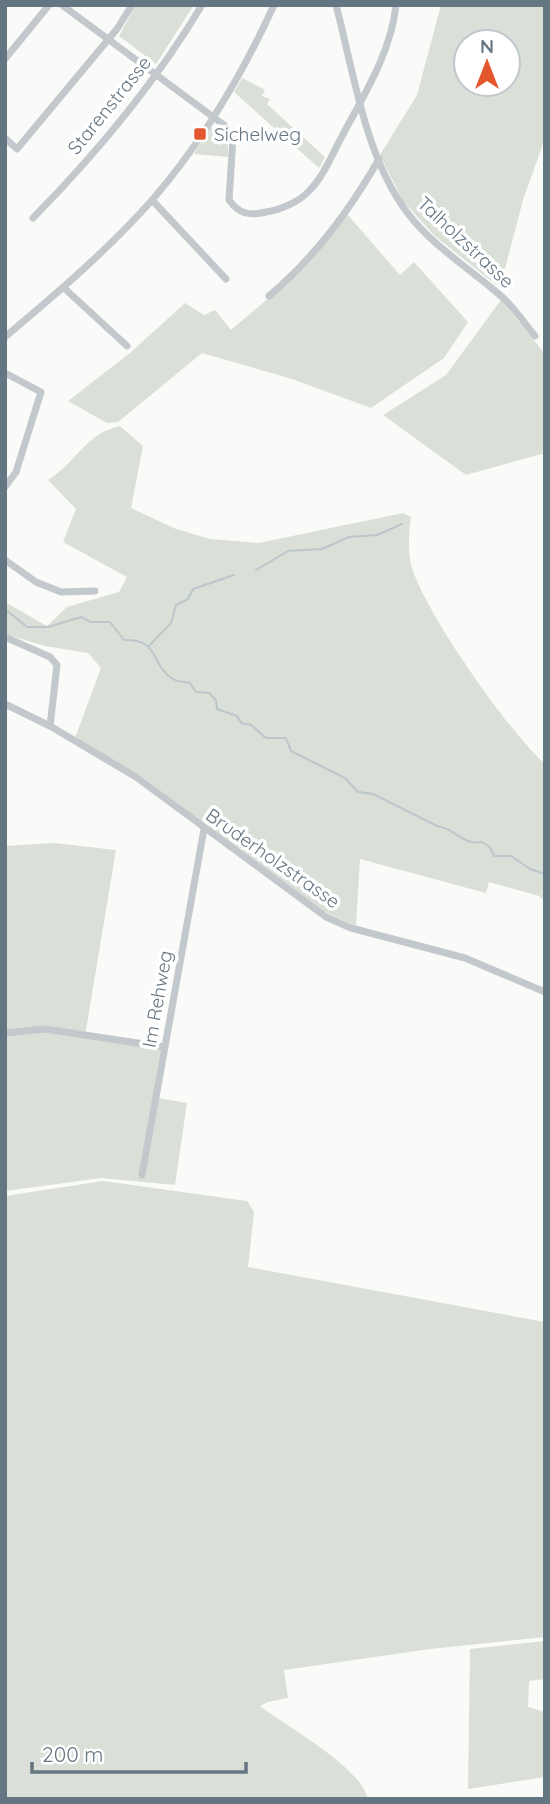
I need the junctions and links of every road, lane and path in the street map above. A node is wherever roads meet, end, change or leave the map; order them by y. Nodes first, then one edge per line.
1 (49, 5) edge
2 (62, 5) edge
3 (132, 5) edge
4 (202, 5) edge
5 (274, 5) edge
6 (336, 5) edge
7 (396, 5) edge
8 (109, 38) junction
9 (5, 60) edge
10 (156, 73) junction
11 (360, 102) junction
12 (213, 116) junction
13 (5, 138) edge
14 (379, 159) junction
15 (152, 201) junction
16 (33, 218) dead end
17 (226, 279) dead end
18 (62, 287) junction
19 (269, 296) dead end
20 (535, 336) dead end
21 (5, 337) edge
22 (127, 346) dead end
23 (5, 373) edge
24 (5, 487) edge
25 (5, 560) edge
26 (96, 591) dead end
27 (5, 637) edge
28 (5, 704) edge
29 (50, 726) junction
30 (204, 829) junction
31 (545, 992) edge
32 (5, 1033) edge
33 (164, 1047) junction
34 (142, 1175) dead end

1 - 9 street
2 - 8 street
3 - 8 street
4 - 10 street, Starenstrasse
5 - 12 street
6 - 11 street, Talholzstrasse
7 - 11 street
8 - 10 street
8 - 13 street
10 - 12 street
10 - 16 street, Starenstrasse
11 - 12 street
11 - 14 street, Talholzstrasse
12 - 15 street
14 - 19 street
14 - 20 street, Talholzstrasse
15 - 17 street
15 - 18 street
18 - 21 street
18 - 22 street
23 - 24 street
25 - 26 street
27 - 29 street
28 - 29 street, Bruderholzstrasse
29 - 30 street, Bruderholzstrasse
30 - 31 street, Bruderholzstrasse
30 - 33 street, Im Rehweg
32 - 33 street
33 - 34 street, Im Rehweg

